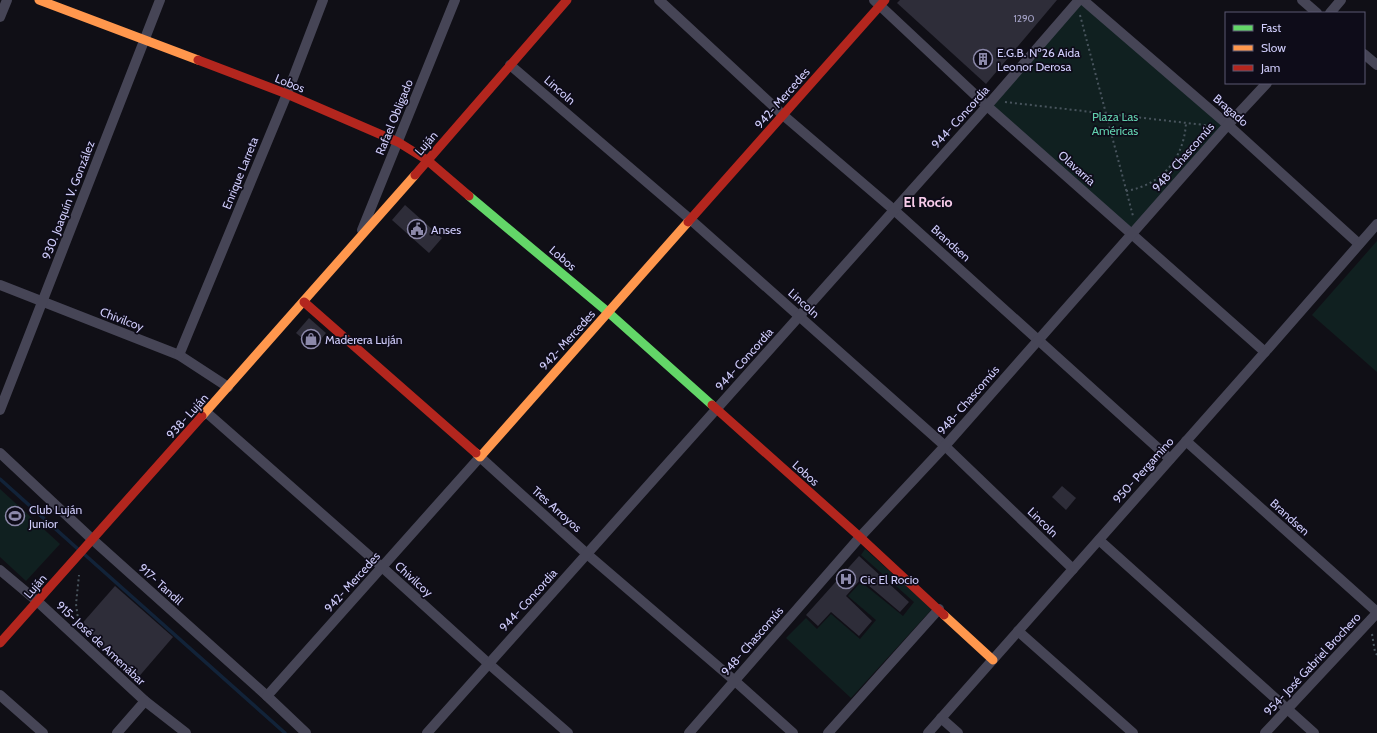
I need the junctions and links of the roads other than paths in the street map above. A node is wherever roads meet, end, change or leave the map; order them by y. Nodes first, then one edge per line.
1 (7, 0) edge
2 (39, 0) edge
3 (160, 0) edge
4 (323, 0) edge
5 (455, 0) edge
6 (568, 0) edge
7 (659, 0) edge
8 (1302, 0) edge
9 (1341, 0) edge
10 (1080, 1) edge
11 (880, 2) edge
12 (1316, 12) edge
13 (1331, 12) edge
14 (0, 17) edge
15 (145, 39) junction
16 (1365, 55) edge
17 (510, 65) junction
18 (1377, 65) edge
19 (1265, 84) edge
20 (287, 94) junction
21 (989, 103) junction
22 (783, 115) junction
23 (1227, 126) junction
24 (398, 142) junction
25 (427, 160) junction
26 (894, 210) junction
27 (691, 220) junction
28 (1377, 224) edge
29 (1135, 232) junction
30 (357, 243) junction
31 (1359, 244) junction
32 (0, 285) edge
33 (42, 302) junction
34 (304, 302) junction
35 (609, 313) junction
36 (799, 316) junction
37 (1038, 340) junction
38 (1265, 352) junction
39 (179, 355) junction
40 (228, 387) junction
41 (717, 409) junction
42 (0, 410) edge
43 (206, 412) junction
44 (1186, 441) junction
45 (945, 446) junction
46 (0, 452) edge
47 (480, 457) junction
48 (1170, 459) junction
49 (860, 537) junction
50 (1099, 540) junction
51 (90, 542) junction
52 (587, 554) junction
53 (382, 567) junction
54 (1074, 568) junction
55 (0, 570) edge
56 (37, 601) junction
57 (939, 608) junction
58 (1377, 612) edge
59 (1018, 631) junction
60 (0, 643) edge
61 (993, 660) junction
62 (488, 664) junction
63 (735, 681) junction
64 (0, 695) edge
65 (267, 696) junction
66 (145, 701) junction
67 (1287, 709) junction
68 (941, 718) junction
69 (43, 733) edge
70 (116, 733) edge
71 (186, 733) edge
72 (306, 733) edge
73 (427, 733) edge
74 (568, 733) edge
75 (689, 733) edge
76 (793, 733) edge
77 (828, 733) edge
78 (928, 733) edge
79 (958, 733) edge
80 (1134, 733) edge
81 (1266, 733) edge
82 (1314, 733) edge

1 - 14 street
2 - 15 main road, Lobos
3 - 15 street, 930. Joaquín V. González
4 - 20 street, Enrique Larreta
5 - 24 street, Rafael Obligado
6 - 17 main road, Luján
7 - 22 street, Brandsen
8 - 12 street
9 - 13 street
10 - 21 street, 944- Concordia
10 - 23 street, Bragado
11 - 21 street, Olavarría
11 - 22 main road, 942- Mercedes
15 - 20 main road, Lobos
15 - 33 street, 930. Joaquín V. González
16 - 18 street
17 - 25 main road, Luján
17 - 27 street, Lincoln
19 - 23 street, 948- Chascomús
20 - 24 main road, Lobos
20 - 39 street, Enrique Larreta
21 - 26 street, 944- Concordia
21 - 29 street, Olavarría
22 - 26 street, Brandsen
22 - 27 main road, 942- Mercedes
23 - 29 street, 948- Chascomús
23 - 31 street, Bragado
24 - 25 main road, Lobos
24 - 30 street, Rafael Obligado
25 - 30 main road, Luján
25 - 35 main road, Lobos
26 - 36 street, 944- Concordia
26 - 37 street, Brandsen
27 - 35 main road, 942- Mercedes
27 - 36 street, Lincoln
28 - 31 street, 950- Pergamino
29 - 37 street, 948- Chascomús
29 - 38 street, Olavarría
30 - 34 main road, Luján
31 - 38 street, 950- Pergamino
32 - 33 street, Chivilcoy
33 - 39 street, Chivilcoy
33 - 42 street, 930. Joaquín V. González
34 - 40 main road, 938- Luján
34 - 47 main road, Tres Arroyos
35 - 41 main road, Lobos
35 - 47 main road, 942- Mercedes
36 - 41 street, 944- Concordia
36 - 45 street, Lincoln
37 - 45 street, 948- Chascomús
37 - 48 street, Brandsen
38 - 44 street, 950- Pergamino
39 - 40 street, Chivilcoy
40 - 43 main road, 938- Luján
41 - 49 main road, Lobos
41 - 52 street, 944- Concordia
43 - 51 main road, 938- Luján
43 - 53 street, Chivilcoy
44 - 48 street, 950- Pergamino
44 - 58 street, Brandsen
45 - 49 street, 948- Chascomús
45 - 54 street, Lincoln
46 - 51 street, 917- Tandil
47 - 52 street, Tres Arroyos
47 - 53 street, 942- Mercedes
48 - 50 street, 950- Pergamino
49 - 57 main road, Lobos
49 - 63 street, 948- Chascomús
50 - 54 street, 950- Pergamino
50 - 67 street
51 - 56 main road, Luján
51 - 65 street, 917- Tandil
52 - 62 street, 944- Concordia
52 - 63 street, Tres Arroyos
53 - 62 street, Chivilcoy
53 - 65 street, 942- Mercedes
54 - 59 street, 950- Pergamino
55 - 56 street, 915- José de Amenábar
56 - 60 main road, Luján
56 - 66 street, 915- José de Amenábar
57 - 61 main road, Lobos
57 - 77 street
58 - 67 street, 954- José Gabriel Brochero
59 - 61 street, 950- Pergamino
59 - 80 street
61 - 68 street, 950- Pergamino
62 - 73 street, 944- Concordia
62 - 74 street, Chivilcoy
63 - 75 street, 948- Chascomús
63 - 76 street, Tres Arroyos
64 - 69 street
65 - 72 street, 917- Tandil
66 - 70 street
66 - 71 street, 915- José de Amenábar
67 - 81 street, 954- José Gabriel Brochero
67 - 82 street
68 - 78 street, 950- Pergamino
68 - 79 street

